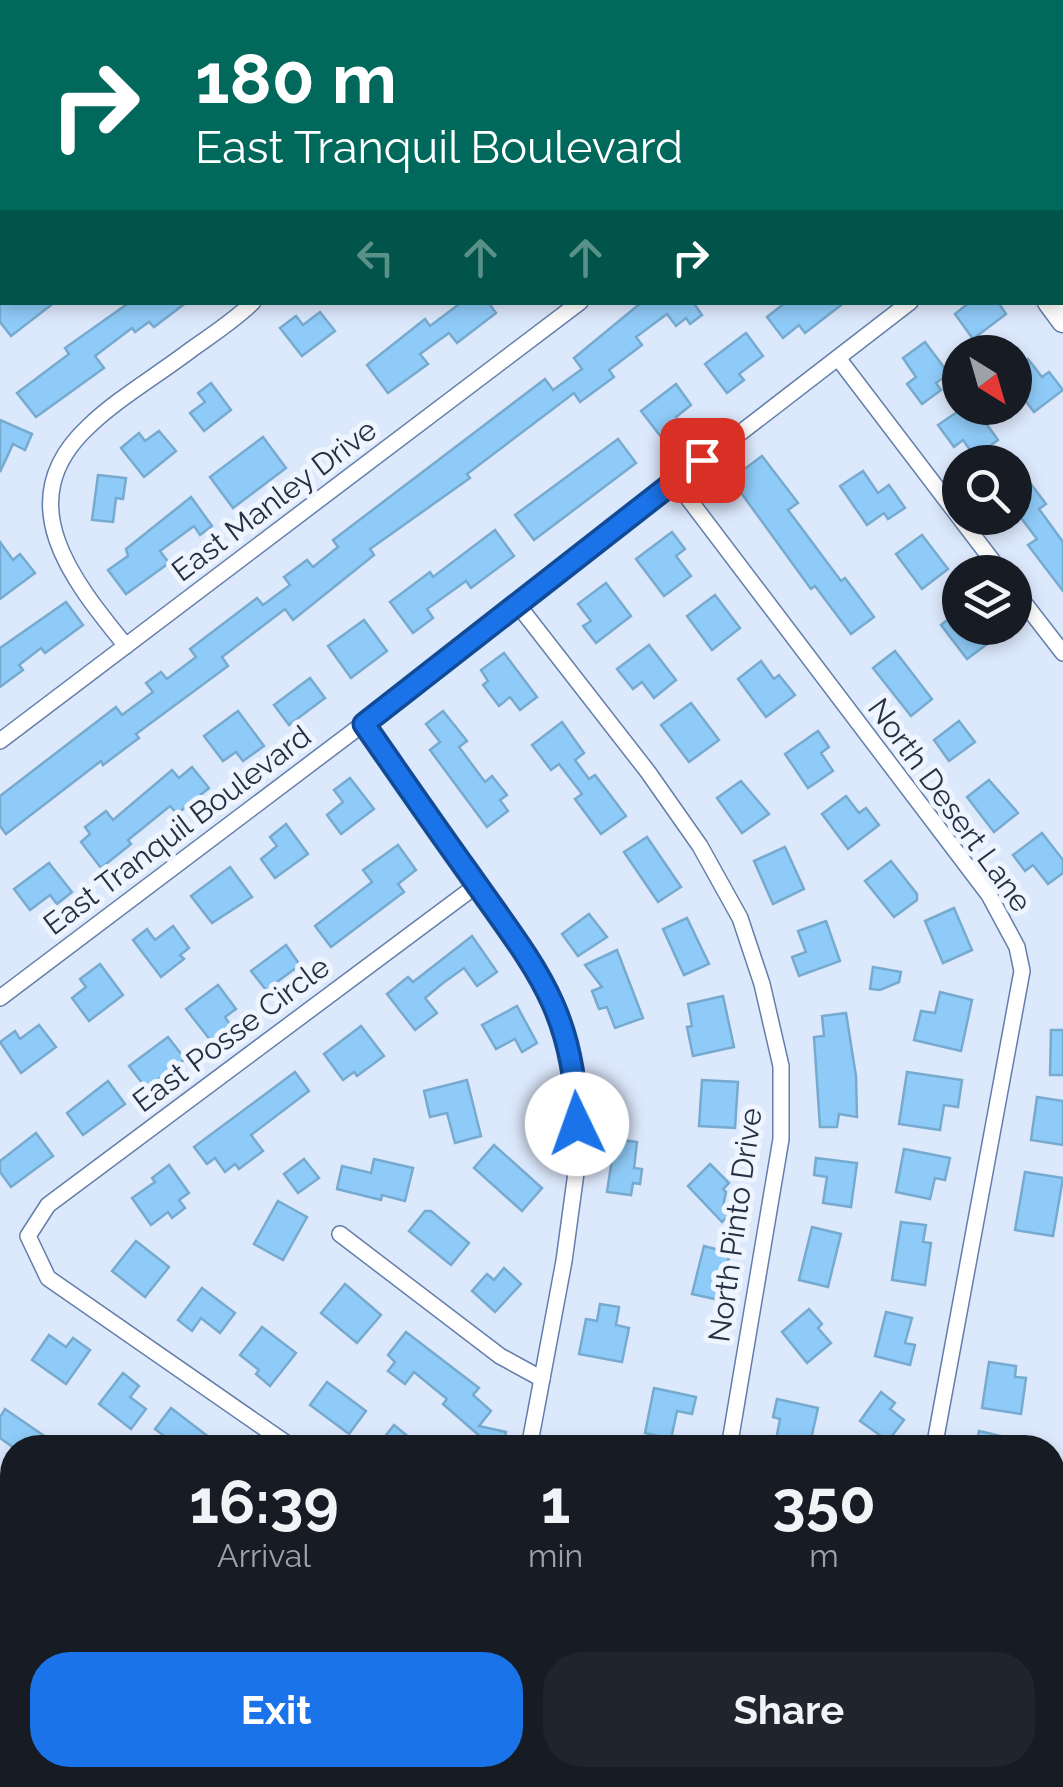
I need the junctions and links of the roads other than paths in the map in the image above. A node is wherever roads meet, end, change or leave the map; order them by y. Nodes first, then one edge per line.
1 (249, 305) edge
2 (576, 305) edge
3 (906, 305) edge
4 (838, 358) junction
5 (674, 481) junction
6 (988, 555) edge
7 (518, 605) junction
8 (1032, 613) edge
9 (126, 646) junction
10 (1063, 654) edge
11 (364, 724) junction
12 (0, 742) edge
13 (477, 885) junction
14 (0, 998) edge
15 (576, 1092) junction
16 (546, 1099) dead end
17 (340, 1234) dead end
18 (542, 1380) junction
19 (275, 1435) edge
20 (531, 1435) edge
21 (731, 1435) edge
22 (936, 1435) edge

1 - 9 street
2 - 9 street, East Manley Drive
3 - 4 street, East Tranquil Boulevard
4 - 5 street, East Tranquil Boulevard
4 - 6 street
5 - 7 street, East Tranquil Boulevard
5 - 22 street, North Desert Lane
7 - 11 street, East Tranquil Boulevard
7 - 21 street, North Pinto Drive
8 - 10 street
9 - 12 street, East Manley Drive
11 - 13 street
11 - 14 street, East Tranquil Boulevard
13 - 15 street
13 - 19 street, East Posse Circle
15 - 16 street
15 - 18 street
17 - 18 street
18 - 20 street

